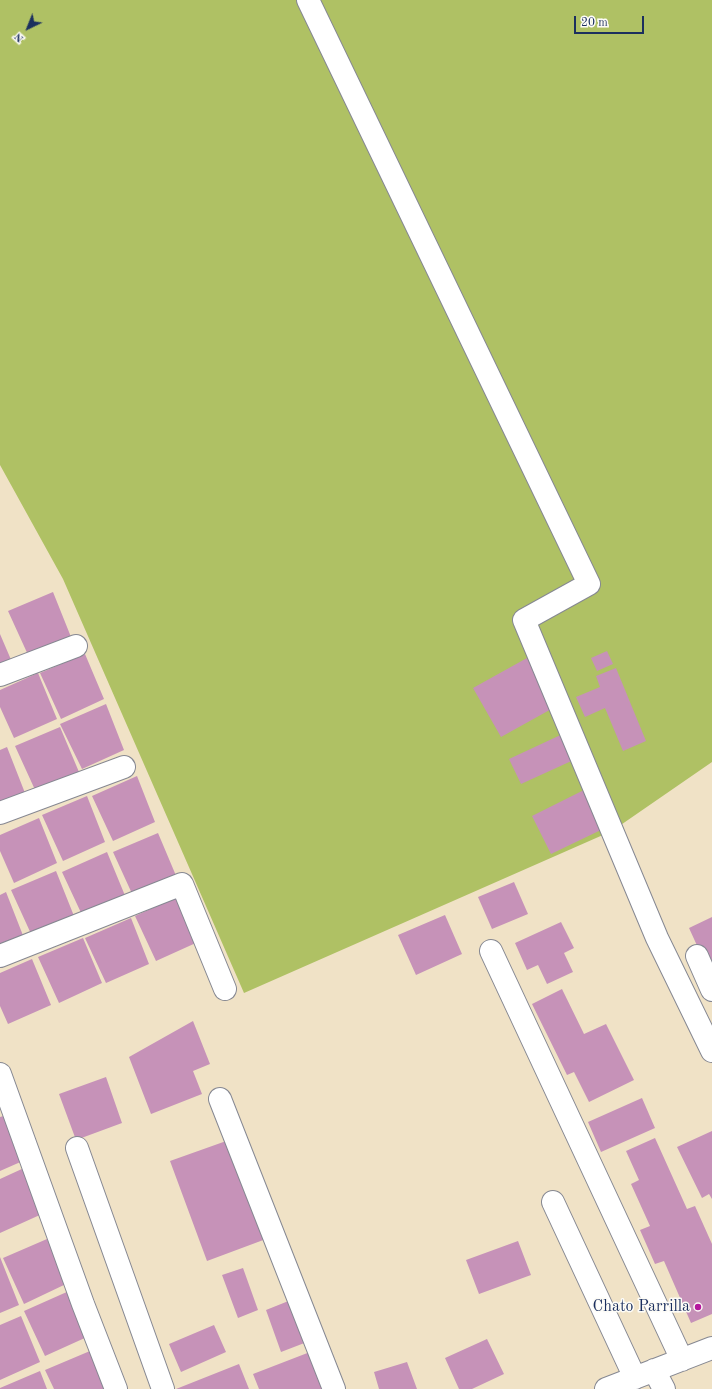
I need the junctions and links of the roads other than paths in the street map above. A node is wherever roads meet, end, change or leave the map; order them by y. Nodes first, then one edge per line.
1 (308, 0) edge
2 (76, 646) dead end
3 (0, 675) edge
4 (124, 766) dead end
5 (0, 813) edge
6 (491, 951) dead end
7 (0, 956) edge
8 (697, 956) dead end
9 (224, 990) dead end
10 (712, 990) edge
11 (712, 1051) edge
12 (0, 1074) edge
13 (220, 1099) dead end
14 (77, 1148) dead end
15 (553, 1202) dead end
16 (711, 1350) edge
17 (682, 1360) junction
18 (635, 1378) junction
19 (659, 1380) edge
20 (116, 1389) edge
21 (164, 1389) edge
22 (334, 1389) edge
23 (606, 1389) edge

1 - 11 street
2 - 3 street
4 - 5 street
6 - 17 street
7 - 9 street
8 - 10 street
12 - 20 street
13 - 22 street
14 - 21 street
15 - 18 street
16 - 17 street
17 - 19 street
18 - 19 street
18 - 23 street

